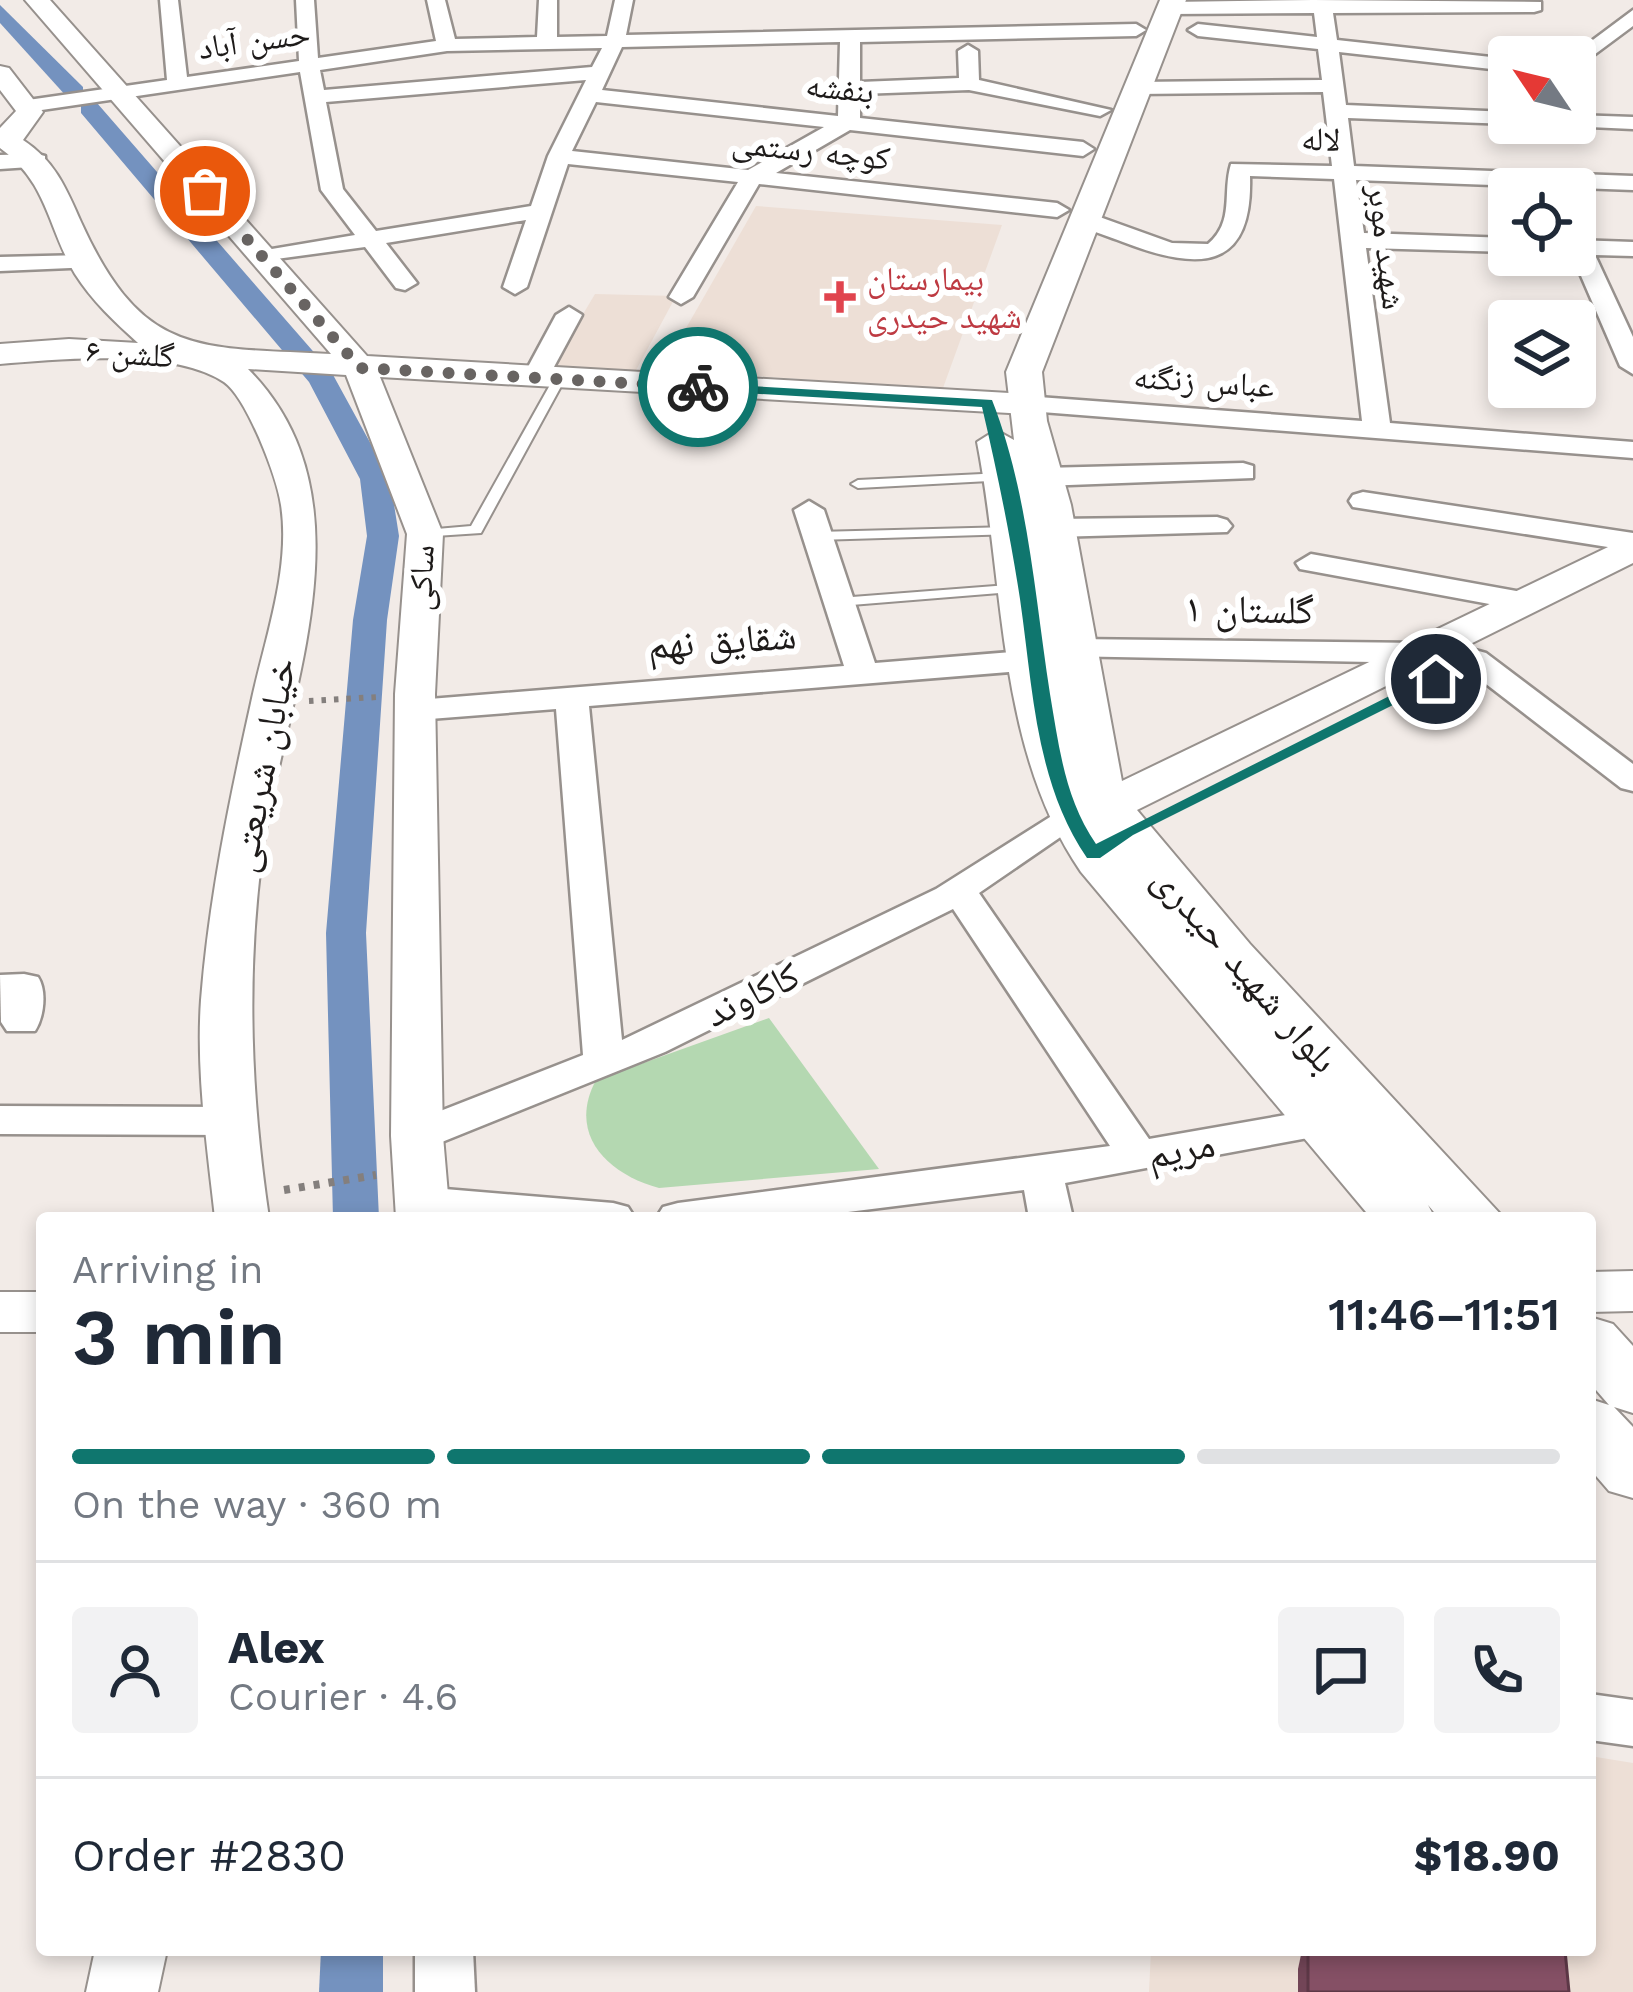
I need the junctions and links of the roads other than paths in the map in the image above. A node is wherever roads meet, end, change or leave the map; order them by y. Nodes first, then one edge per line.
1 (37, 0) edge
2 (169, 0) edge
3 (305, 0) edge
4 (436, 0) edge
5 (548, 0) edge
6 (624, 0) edge
7 (1538, 3) edge
8 (1322, 4) edge
9 (1158, 16) edge
10 (1633, 16) edge
11 (1048, 24) junction
12 (850, 37) junction
13 (717, 40) junction
14 (548, 42) junction
15 (615, 42) junction
16 (1327, 42) junction
17 (447, 46) junction
18 (1485, 46) junction
19 (1596, 46) edge
20 (1488, 48) edge
21 (968, 52) dead end
22 (710, 62) dead end
23 (1034, 62) dead end
24 (309, 66) junction
25 (0, 73) edge
26 (599, 74) junction
27 (1454, 78) dead end
28 (178, 85) junction
29 (969, 85) junction
30 (850, 88) junction
31 (119, 93) junction
32 (589, 95) junction
33 (314, 97) junction
34 (1334, 99) junction
35 (28, 106) junction
36 (1488, 114) edge
37 (1107, 116) junction
38 (849, 122) junction
39 (1596, 122) edge
40 (1633, 123) edge
41 (948, 134) junction
42 (559, 157) junction
43 (37, 161) junction
44 (0, 162) edge
45 (1344, 173) junction
46 (752, 177) junction
47 (1633, 183) edge
48 (903, 194) junction
49 (540, 211) junction
50 (1070, 214) junction
51 (370, 239) junction
52 (1352, 241) junction
53 (1488, 244) edge
54 (1596, 248) edge
55 (1633, 249) edge
56 (262, 257) junction
57 (85, 262) junction
58 (0, 264) edge
59 (1591, 276) edge
60 (405, 284) dead end
61 (515, 287) dead end
62 (681, 297) dead end
63 (569, 315) dead end
64 (0, 354) edge
65 (191, 357) junction
66 (1633, 366) edge
67 (347, 367) junction
68 (547, 379) junction
69 (1006, 403) junction
70 (1377, 430) junction
71 (1633, 450) edge
72 (1243, 472) dead end
73 (1024, 477) junction
74 (858, 484) dead end
75 (1363, 501) dead end
76 (813, 523) joint
77 (1217, 526) dead end
78 (1035, 530) junction
79 (425, 534) junction
80 (1633, 545) edge
81 (1311, 563) dead end
82 (1633, 580) edge
83 (1024, 588) junction
84 (839, 602) junction
85 (1527, 602) junction
86 (1423, 653) junction
87 (1054, 655) junction
88 (1475, 660) junction
89 (862, 672) junction
90 (572, 694) junction
91 (404, 703) junction
92 (1633, 781) edge
93 (1100, 827) junction
94 (959, 890) junction
95 (0, 987) edge
96 (21, 1022) dead end
97 (604, 1062) junction
98 (0, 1120) edge
99 (229, 1121) junction
100 (1320, 1123) junction
101 (417, 1136) junction
102 (1139, 1157) junction
103 (1042, 1173) junction
104 (422, 1210) edge
105 (241, 1212) edge
106 (470, 1212) edge
107 (727, 1212) edge
108 (1050, 1212) edge
109 (1400, 1212) edge
110 (1468, 1212) edge
111 (1633, 1291) edge
112 (1596, 1292) edge
113 (0, 1312) edge
114 (36, 1312) edge
115 (1596, 1348) edge
116 (1633, 1388) edge
117 (1596, 1431) edge
118 (1633, 1472) edge
119 (1596, 1718) edge
120 (1633, 1723) edge
121 (130, 1956) edge
122 (444, 1956) edge
123 (122, 1992) edge
124 (445, 1992) edge

1 - 31 street, ساکی
2 - 28 street
3 - 24 street
4 - 17 street
5 - 14 street
6 - 15 street
7 - 8 street
7 - 18 street
8 - 9 street
8 - 16 street, شهید موبر
9 - 11 street, حسن آباد
9 - 16 street
9 - 37 main road, بلوار شهید حیدری
10 - 19 street
11 - 12 street, حسن آباد
11 - 23 street
12 - 13 street, حسن آباد
12 - 30 street
13 - 15 street, حسن آباد
13 - 22 street
14 - 15 street, حسن آباد
14 - 17 street, حسن آباد
15 - 26 street
16 - 18 street
16 - 34 street, شهید موبر
17 - 24 street, حسن آباد
18 - 20 street
18 - 27 street
21 - 29 street
24 - 28 street, حسن آباد
24 - 33 street
25 - 35 street
26 - 32 street
26 - 33 street
28 - 31 street, حسن آباد
29 - 30 street
29 - 37 street
30 - 38 street
31 - 35 street, حسن آباد
31 - 56 street, ساکی
32 - 38 street, بنفشه
32 - 42 street
33 - 51 street
34 - 36 street
34 - 37 street
34 - 45 street, شهید موبر
35 - 43 street, خیابان شریعتی
37 - 41 street, بنفشه
37 - 50 main road, بلوار شهید حیدری
37 - 50 main road, بلوار شهید حیدری
38 - 41 street, بنفشه
38 - 46 street
39 - 40 street
41 - 48 street
42 - 46 street, کوچه رستمی
42 - 49 street
43 - 44 street
43 - 57 street, خیابان شریعتی
45 - 47 street, لاله
45 - 50 street, لاله
45 - 52 street, شهید موبر
46 - 48 street, کوچه رستمی
46 - 62 street
48 - 50 street, کوچه رستمی
49 - 51 street
49 - 61 street
50 - 69 main road, بلوار شهید حیدری
51 - 56 street
51 - 60 street
52 - 53 street
52 - 70 street, شهید موبر
54 - 55 street
56 - 67 street, ساکی
57 - 58 street
57 - 65 street, خیابان شریعتی
59 - 66 street
63 - 68 street
64 - 65 street, گلشن ۶
65 - 67 street, گلشن ۶
65 - 99 street, خیابان شریعتی
67 - 68 street, گلشن ۶
67 - 79 street, ساکی
68 - 69 street, گلشن ۶
68 - 79 lane
69 - 70 street, عباس زنگنه
69 - 73 main road, بلوار شهید حیدری
70 - 71 street, عباس زنگنه
72 - 73 street
73 - 74 lane
73 - 78 main road, بلوار شهید حیدری
75 - 80 street
76 - 78 lane
76 - 84 street
77 - 78 street
78 - 83 main road, بلوار شهید حیدری
78 - 87 main road, بلوار شهید حیدری
79 - 91 street, ساکی
80 - 85 main road
81 - 85 street
82 - 88 main road
83 - 84 lane
83 - 87 main road, بلوار شهید حیدری
84 - 89 street
85 - 86 main road
86 - 87 street, گلستان ۱
86 - 93 main road
87 - 89 street, شقایق نهم
87 - 93 main road, بلوار شهید حیدری
88 - 92 street
88 - 93 main road
89 - 90 street, شقایق نهم
90 - 91 street, شقایق نهم
90 - 97 street
91 - 101 street, ساکی
93 - 94 street, کاکاوند
93 - 100 main road, بلوار شهید حیدری
93 - 110 main road, بلوار شهید حیدری
94 - 97 street, کاکاوند
94 - 102 street
95 - 96 street
97 - 101 street, کاکاوند
98 - 99 street
99 - 105 street, خیابان شریعتی
100 - 102 street, مریم
100 - 109 main road, بلوار شهید حیدری
101 - 104 street, ساکی
102 - 103 street, مریم
103 - 107 street, مریم
103 - 108 street
104 - 106 street
111 - 112 street
113 - 114 street
115 - 116 main road
117 - 118 main road
119 - 120 street
121 - 123 street
122 - 124 street

